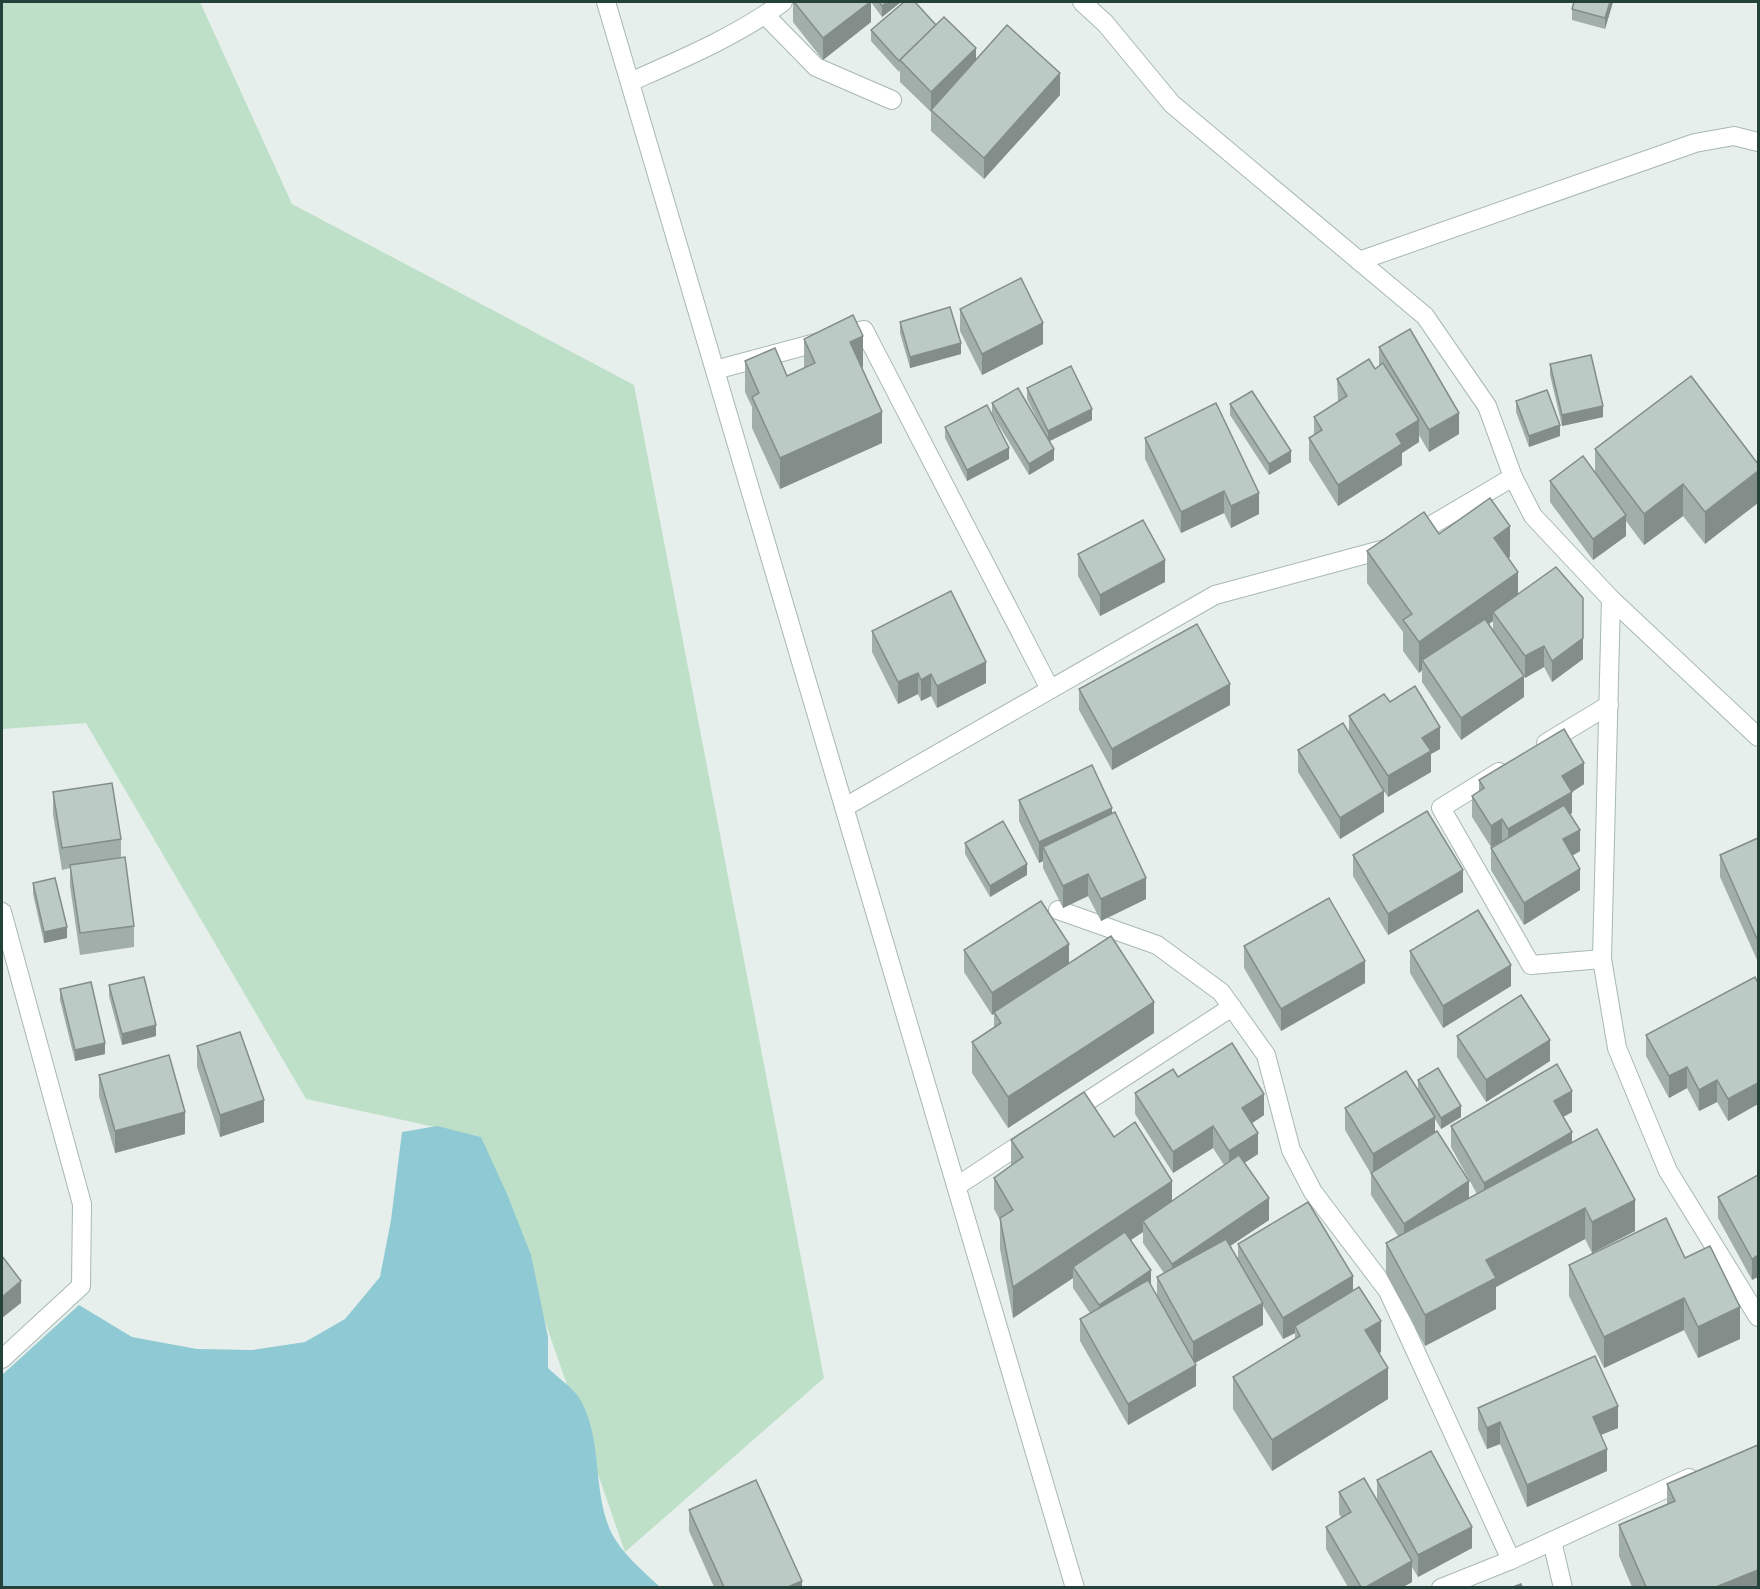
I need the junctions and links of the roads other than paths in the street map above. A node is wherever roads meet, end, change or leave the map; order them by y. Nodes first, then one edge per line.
1 (606, 2) edge
2 (783, 2) edge
3 (1082, 2) edge
4 (765, 15) junction
5 (630, 82) junction
6 (892, 100) dead end
7 (1758, 141) edge
8 (1359, 261) junction
9 (715, 370) junction
10 (1513, 477) junction
11 (1611, 599) junction
12 (1050, 689) junction
13 (1609, 705) junction
14 (1758, 737) edge
15 (1530, 753) edge
16 (1510, 765) edge
17 (845, 807) junction
18 (1058, 910) dead end
19 (2, 912) edge
20 (1602, 959) junction
21 (1232, 1007) junction
22 (957, 1186) junction
23 (1758, 1317) edge
24 (2, 1359) edge
25 (1704, 1471) edge
26 (1552, 1541) junction
27 (1511, 1560) junction
28 (1075, 1587) edge
29 (1441, 1587) edge
30 (1563, 1587) edge

1 - 5 street
2 - 4 street
3 - 8 street
4 - 5 street
4 - 6 street
5 - 9 street
7 - 8 street
8 - 10 street
9 - 12 street
9 - 17 street
10 - 11 street
10 - 12 street
11 - 13 street
11 - 14 street
12 - 17 street
13 - 15 street
13 - 20 street
16 - 20 street
17 - 22 street
18 - 21 street
19 - 24 street
20 - 23 street
21 - 22 street
21 - 27 street
22 - 28 street
25 - 26 street
26 - 27 street
26 - 30 street
27 - 29 street

